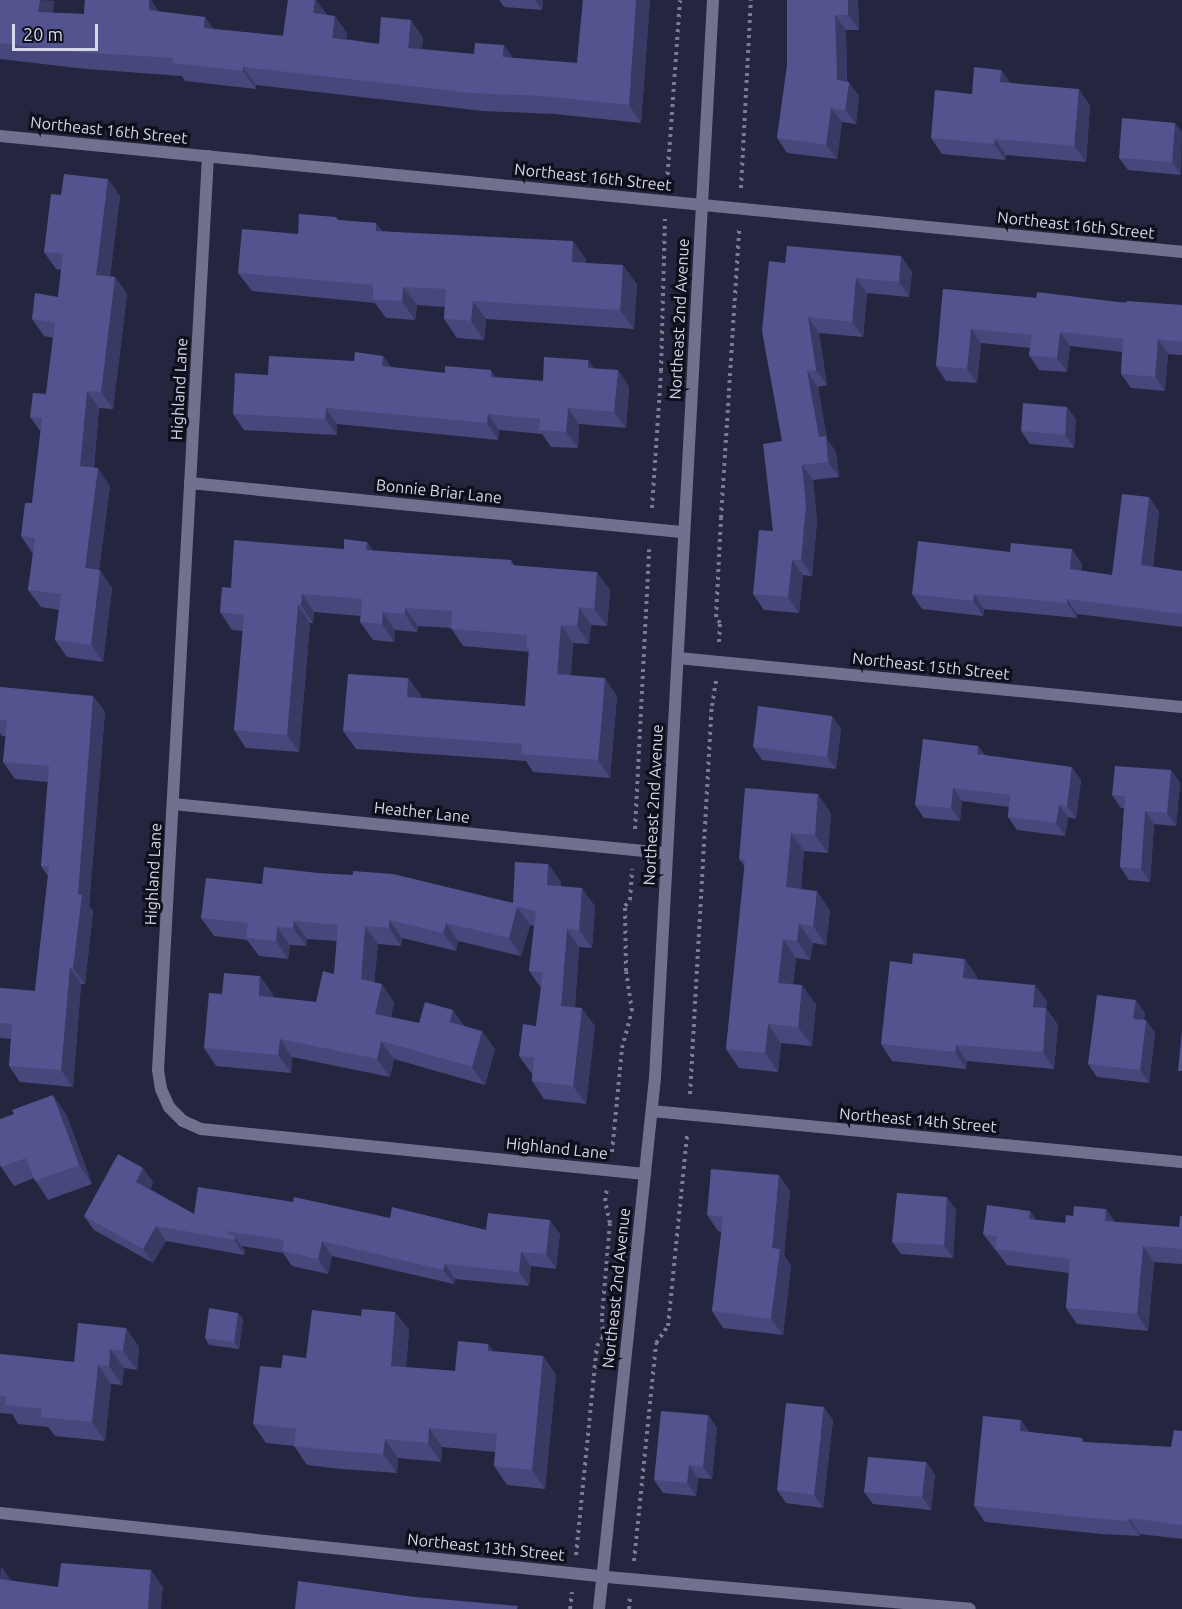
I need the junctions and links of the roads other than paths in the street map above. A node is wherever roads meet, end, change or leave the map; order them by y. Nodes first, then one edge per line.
1 (713, 0) edge
2 (0, 136) edge
3 (207, 156) junction
4 (702, 205) junction
5 (1182, 252) edge
6 (190, 483) junction
7 (684, 532) junction
8 (678, 658) junction
9 (1182, 707) edge
10 (173, 804) junction
11 (667, 853) junction
12 (652, 1111) junction
13 (1182, 1162) edge
14 (645, 1174) junction
15 (0, 1513) edge
16 (603, 1576) junction
17 (599, 1609) edge
18 (970, 1609) edge

1 - 4 street, Northeast 2nd Avenue
2 - 3 street, Northeast 16th Street
3 - 4 street, Northeast 16th Street
3 - 6 street, Highland Lane
4 - 5 street, Northeast 16th Street
4 - 7 street, Northeast 2nd Avenue
6 - 7 street, Bonnie Briar Lane
6 - 10 street, Highland Lane
7 - 8 street, Northeast 2nd Avenue
8 - 9 street, Northeast 15th Street
8 - 11 street, Northeast 2nd Avenue
10 - 11 street, Heather Lane
10 - 14 street, Highland Lane
11 - 12 street, Northeast 2nd Avenue
12 - 13 street, Northeast 14th Street
12 - 14 street, Northeast 2nd Avenue
14 - 16 street, Northeast 2nd Avenue
15 - 16 street, Northeast 13th Street
16 - 17 street, Northeast 2nd Avenue
16 - 18 street, Northeast 13th Street

